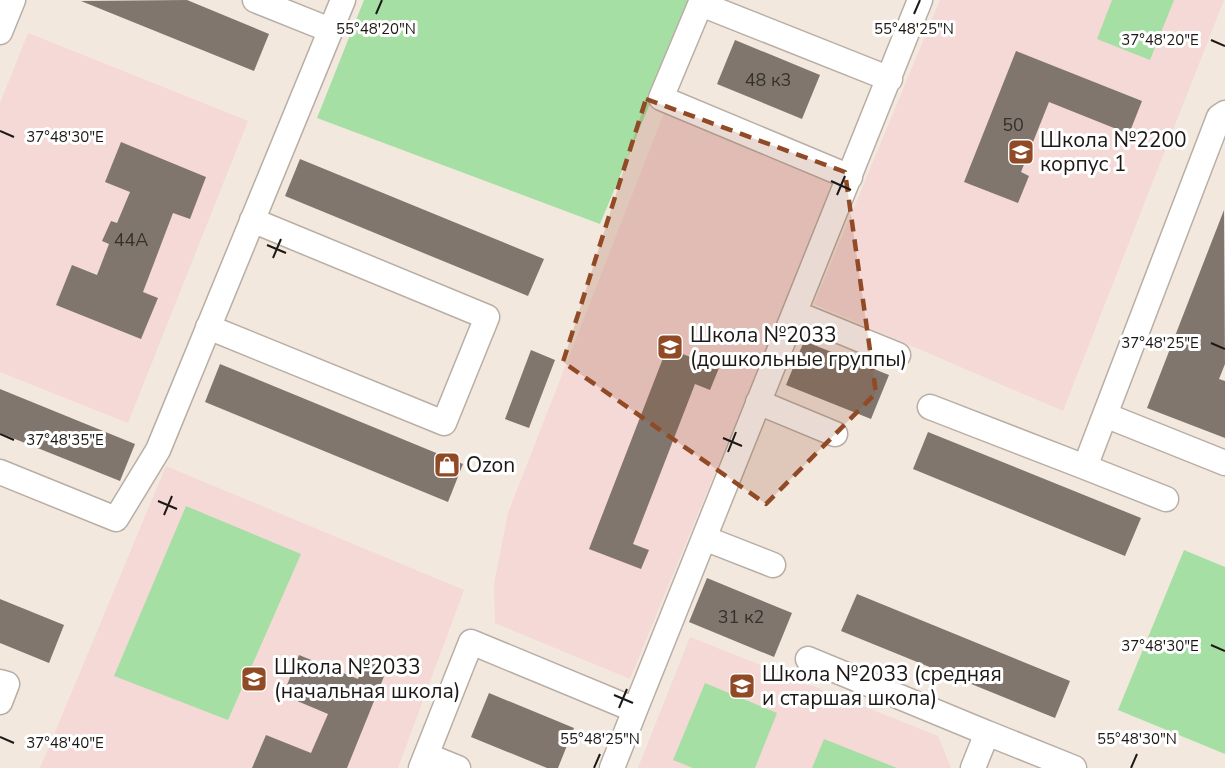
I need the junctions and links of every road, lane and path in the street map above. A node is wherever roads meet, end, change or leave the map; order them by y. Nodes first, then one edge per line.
1 (13, 0) edge
2 (255, 0) edge
3 (343, 0) edge
4 (920, 0) edge
5 (701, 2) edge
6 (330, 30) junction
7 (0, 32) edge
8 (890, 79) junction
9 (1225, 113) edge
10 (850, 177) junction
11 (252, 220) junction
12 (795, 313) junction
13 (208, 327) junction
14 (898, 355) dead end
15 (758, 402) junction
16 (930, 407) dead end
17 (1105, 415) junction
18 (835, 434) dead end
19 (1225, 463) edge
20 (1085, 467) junction
21 (0, 472) edge
22 (1166, 499) dead end
23 (704, 538) junction
24 (773, 565) dead end
25 (808, 659) dead end
26 (0, 682) edge
27 (0, 702) edge
28 (635, 710) junction
29 (987, 733) junction
30 (1035, 761) edge
31 (423, 762) edge
32 (458, 768) edge
33 (612, 768) edge
34 (973, 768) edge
35 (1074, 768) edge

1 - 7 lane
2 - 6 lane
3 - 6 lane
4 - 8 lane
5 - 8 lane
5 - 10 lane
6 - 11 lane
8 - 10 lane
9 - 17 lane
10 - 12 lane
11 - 13 lane
11 - 13 lane
12 - 14 lane
12 - 15 lane
13 - 21 lane
15 - 18 lane
15 - 23 lane
16 - 20 lane
17 - 19 lane
17 - 20 lane
20 - 22 lane
23 - 24 lane
23 - 28 lane
25 - 29 lane
26 - 27 lane
28 - 31 lane
28 - 33 lane
29 - 30 lane
29 - 34 lane
30 - 35 lane
31 - 32 lane

